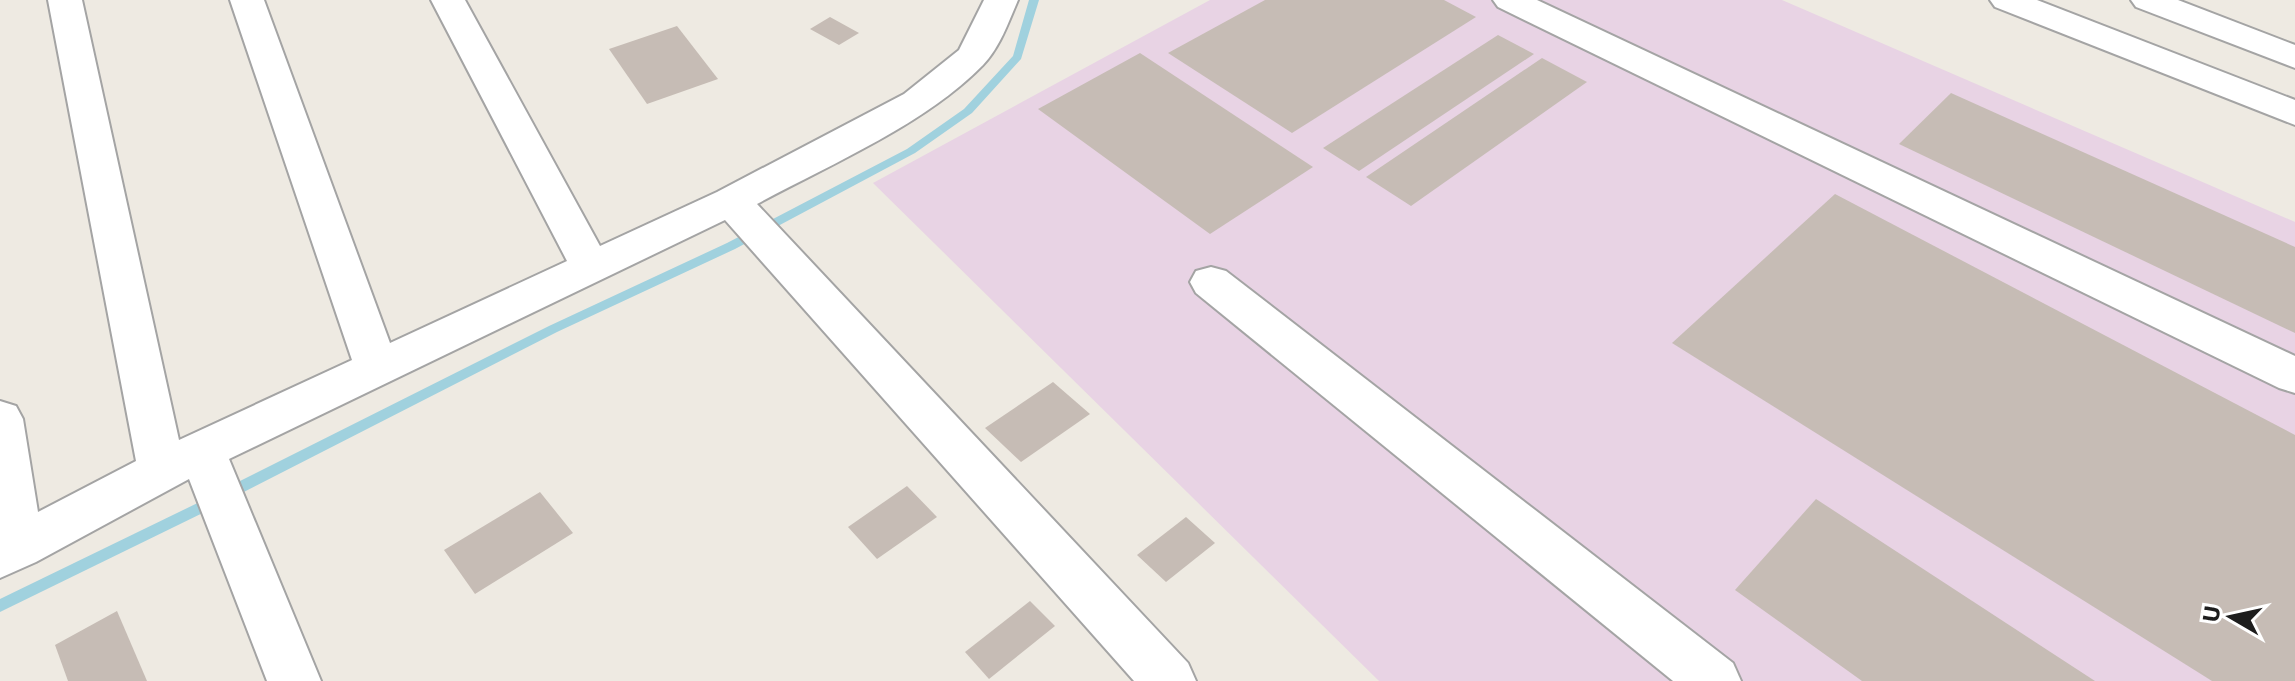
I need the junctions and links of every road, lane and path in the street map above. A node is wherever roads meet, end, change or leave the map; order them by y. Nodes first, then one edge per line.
1 (65, 0) edge
2 (247, 0) edge
3 (448, 0) edge
4 (1001, 0) edge
5 (1510, 0) edge
6 (2007, 0) edge
7 (2148, 0) edge
8 (2295, 57) edge
9 (2295, 113) edge
10 (750, 223) junction
11 (591, 268) junction
12 (1211, 282) dead end
13 (378, 370) junction
14 (2295, 376) edge
15 (0, 419) edge
16 (191, 462) junction
17 (9, 552) edge
18 (294, 681) edge
19 (1169, 681) edge
20 (1714, 681) edge

1 - 16 street
2 - 13 street
3 - 11 street
4 - 10 street
5 - 14 street
6 - 9 street
7 - 8 street
10 - 11 street
10 - 19 street
11 - 13 street
12 - 20 street
13 - 16 street
15 - 17 street
16 - 17 street
16 - 18 street

